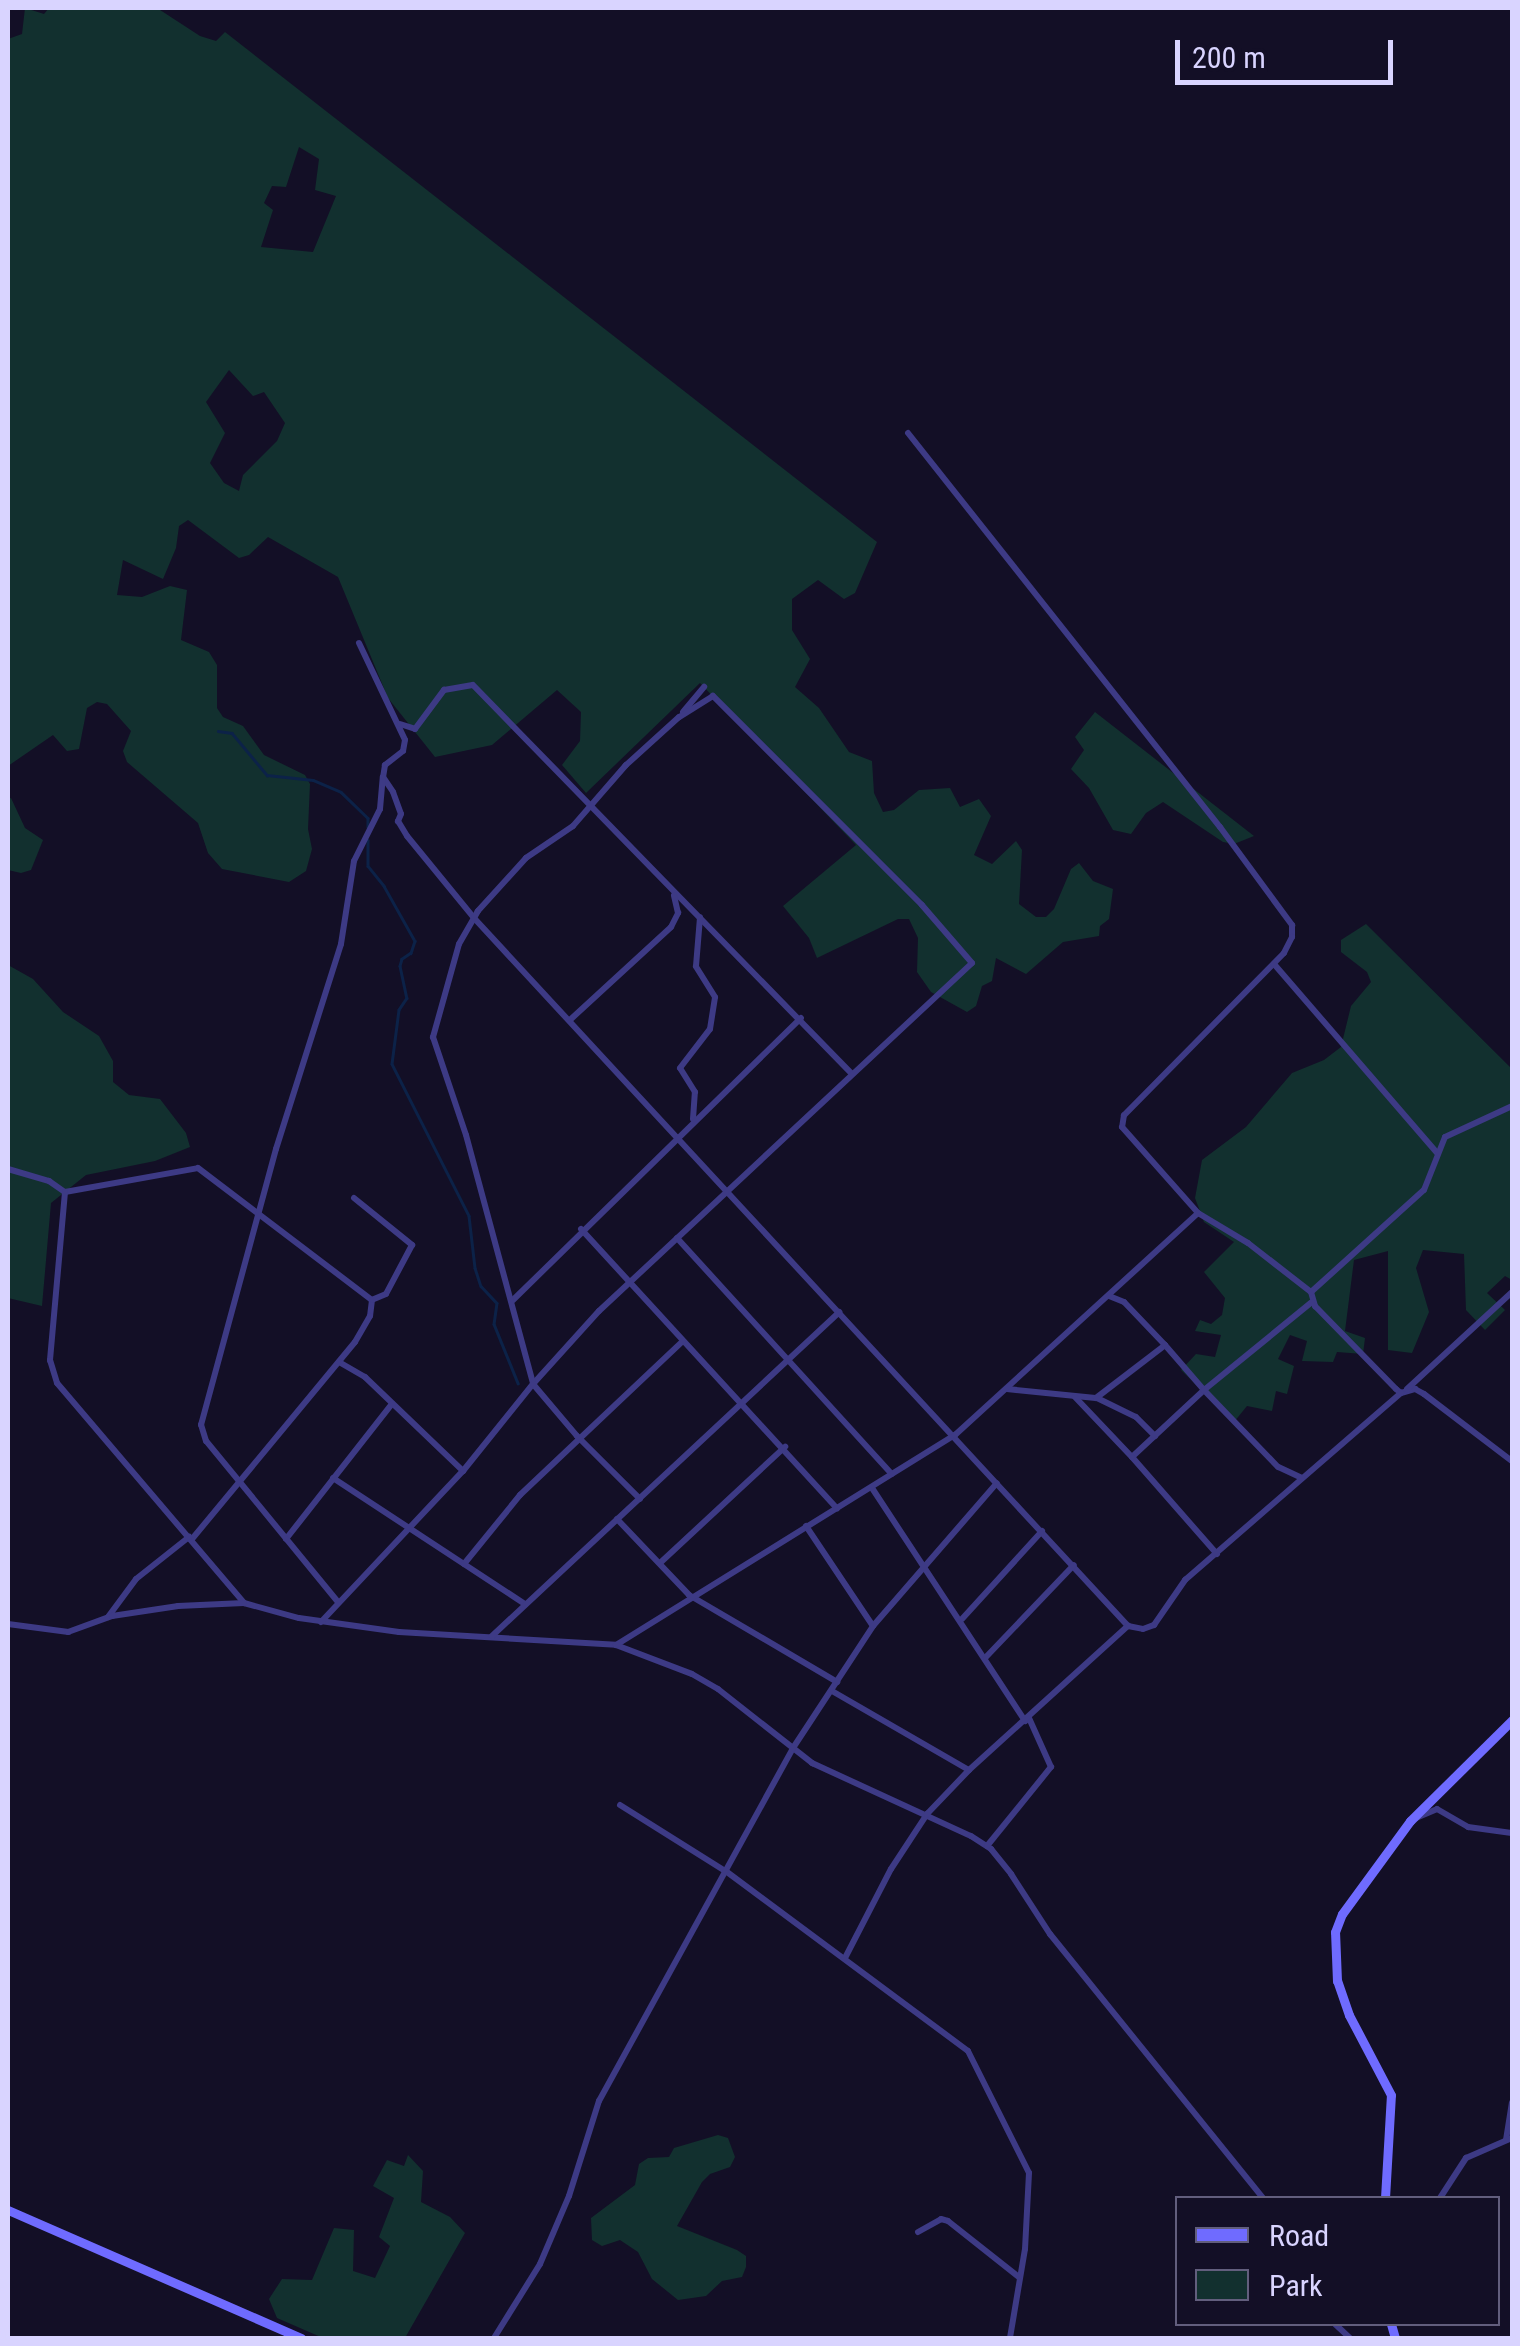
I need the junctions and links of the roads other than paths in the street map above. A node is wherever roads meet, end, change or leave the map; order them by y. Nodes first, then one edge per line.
1 (908, 433) dead end
2 (359, 644) dead end
3 (704, 687) dead end
4 (678, 717) junction
5 (400, 724) junction
6 (383, 777) junction
7 (588, 804) junction
8 (668, 885) junction
9 (700, 917) junction
10 (474, 918) junction
11 (1274, 964) junction
12 (801, 1018) junction
13 (570, 1019) junction
14 (852, 1074) junction
15 (1512, 1106) edge
16 (692, 1120) junction
17 (676, 1136) junction
18 (1437, 1153) junction
19 (8, 1169) edge
20 (725, 1189) junction
21 (65, 1192) junction
22 (354, 1198) dead end
23 (1198, 1212) junction
24 (259, 1213) junction
25 (582, 1229) junction
26 (677, 1238) junction
27 (632, 1283) junction
28 (1311, 1292) junction
29 (1512, 1292) edge
30 (1108, 1296) junction
31 (372, 1300) junction
32 (512, 1300) junction
33 (1312, 1302) junction
34 (840, 1312) junction
35 (684, 1340) junction
36 (1165, 1345) junction
37 (339, 1362) junction
38 (789, 1362) junction
39 (534, 1384) junction
40 (1006, 1389) junction
41 (1204, 1390) junction
42 (1403, 1392) junction
43 (1074, 1396) junction
44 (1096, 1398) junction
45 (742, 1400) junction
46 (392, 1404) junction
47 (955, 1435) junction
48 (577, 1436) junction
49 (1155, 1436) junction
50 (785, 1447) junction
51 (1132, 1458) junction
52 (1512, 1461) edge
53 (463, 1471) junction
54 (892, 1474) junction
55 (333, 1478) junction
56 (1302, 1478) junction
57 (238, 1482) junction
58 (997, 1484) junction
59 (872, 1488) junction
60 (640, 1499) junction
61 (837, 1508) junction
62 (616, 1519) junction
63 (806, 1526) junction
64 (405, 1529) junction
65 (1042, 1531) junction
66 (190, 1538) junction
67 (286, 1539) junction
68 (1217, 1554) junction
69 (660, 1563) junction
70 (464, 1564) junction
71 (926, 1564) junction
72 (1074, 1566) junction
73 (690, 1595) junction
74 (338, 1602) junction
75 (244, 1603) junction
76 (524, 1604) junction
77 (108, 1618) junction
78 (962, 1619) junction
79 (322, 1622) junction
80 (8, 1624) edge
81 (873, 1626) junction
82 (1128, 1626) junction
83 (491, 1637) junction
84 (616, 1645) junction
85 (986, 1657) junction
86 (838, 1682) junction
87 (832, 1691) junction
88 (1027, 1719) junction
89 (1512, 1720) edge
90 (794, 1748) junction
91 (969, 1770) junction
92 (620, 1805) dead end
93 (927, 1814) junction
94 (1410, 1821) junction
95 (1512, 1833) edge
96 (987, 1846) junction
97 (726, 1872) junction
98 (845, 1958) junction
99 (1512, 2102) edge
100 (1509, 2140) edge
101 (1261, 2196) edge
102 (1385, 2196) edge
103 (1441, 2196) edge
104 (8, 2210) edge
105 (918, 2232) dead end
106 (1020, 2277) junction
107 (300, 2338) edge
108 (494, 2338) edge
109 (1010, 2338) edge

1 - 11 street
2 - 5 street
3 - 4 street
4 - 7 street
4 - 14 street
5 - 6 street
5 - 7 street
6 - 10 street
6 - 24 street
7 - 8 street
7 - 10 street
8 - 9 street
8 - 13 street
9 - 12 street
9 - 16 street
10 - 13 street
10 - 32 street
11 - 18 street
11 - 23 street
12 - 14 street
12 - 16 street
13 - 17 street
14 - 20 street
15 - 18 street
16 - 17 street
17 - 20 street
17 - 25 street
18 - 28 street
19 - 21 street
20 - 26 street
20 - 34 street
21 - 24 street
21 - 66 street
22 - 31 street
23 - 28 street
23 - 30 street
24 - 31 street
24 - 57 street
25 - 27 street
25 - 32 street
26 - 27 street
26 - 38 street
27 - 35 street
27 - 39 street
28 - 33 street
29 - 42 street
30 - 36 street
30 - 40 street
31 - 37 street
32 - 39 street
33 - 41 street
33 - 42 street
34 - 38 street
34 - 47 street
35 - 45 street
35 - 48 street
36 - 41 street
36 - 44 street
37 - 46 street
37 - 57 street
38 - 45 street
38 - 54 street
39 - 48 street
39 - 53 street
40 - 43 street
40 - 47 street
41 - 49 street
41 - 56 street
42 - 52 street
42 - 56 street
43 - 44 street
43 - 51 street
44 - 49 street
45 - 50 street
45 - 60 street
46 - 53 street
46 - 55 street
47 - 54 street
47 - 58 street
48 - 60 street
48 - 70 street
49 - 51 street
50 - 61 street
50 - 69 street
51 - 68 street
53 - 64 street
54 - 59 street
55 - 64 street
55 - 67 street
56 - 68 street
57 - 66 street
57 - 67 street
58 - 65 street
58 - 71 street
59 - 61 street
59 - 71 street
60 - 62 street
61 - 63 street
62 - 69 street
62 - 76 street
63 - 73 street
63 - 81 street
64 - 70 street
64 - 74 street
65 - 72 street
65 - 78 street
66 - 75 street
66 - 77 street
67 - 74 street
68 - 82 street
69 - 73 street
70 - 76 street
71 - 78 street
71 - 81 street
72 - 82 street
72 - 85 street
73 - 84 street
73 - 86 street
74 - 79 street
75 - 77 street
75 - 79 street
76 - 83 street
77 - 80 street
78 - 85 street
79 - 83 street
81 - 86 street
82 - 88 street
83 - 84 street
84 - 90 street
85 - 88 street
86 - 87 street
87 - 90 street
87 - 91 street
88 - 91 street
88 - 96 street
89 - 94 street
90 - 93 street
90 - 97 street
91 - 93 street
92 - 97 street
93 - 96 street
93 - 98 street
94 - 95 street
94 - 102 street
96 - 101 street
97 - 98 street
97 - 108 street
98 - 106 street
99 - 100 street
100 - 103 street
104 - 107 street
105 - 106 street
106 - 109 street

